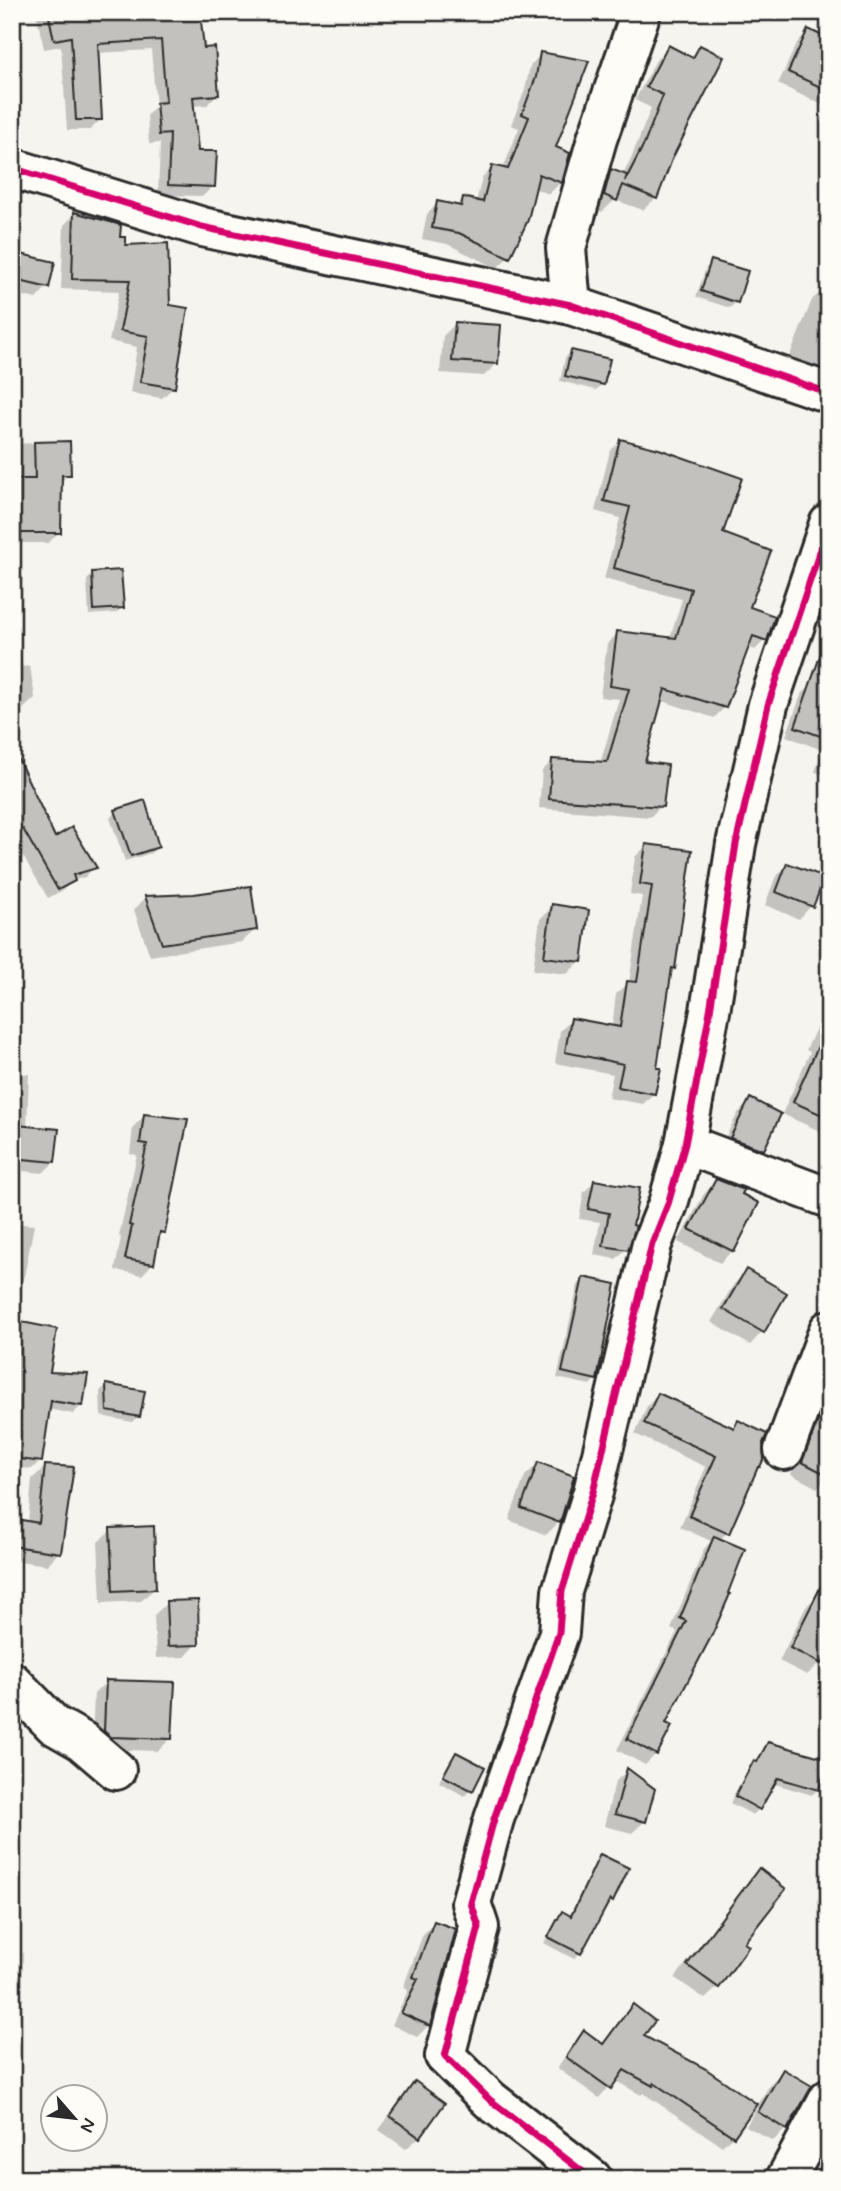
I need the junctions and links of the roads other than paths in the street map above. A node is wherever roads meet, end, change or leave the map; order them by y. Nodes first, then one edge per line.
1 (641, 12) edge
2 (12, 168) edge
3 (571, 305) junction
4 (829, 393) edge
5 (829, 524) edge
6 (685, 1144) junction
7 (829, 1198) edge
8 (829, 1330) edge
9 (784, 1450) dead end
10 (12, 1682) edge
11 (117, 1770) dead end
12 (829, 2099) edge
13 (592, 2179) edge
14 (786, 2179) edge

1 - 3 street
2 - 3 street
3 - 4 street
5 - 6 street
6 - 7 street
6 - 13 street
8 - 9 street
10 - 11 street
12 - 14 street

